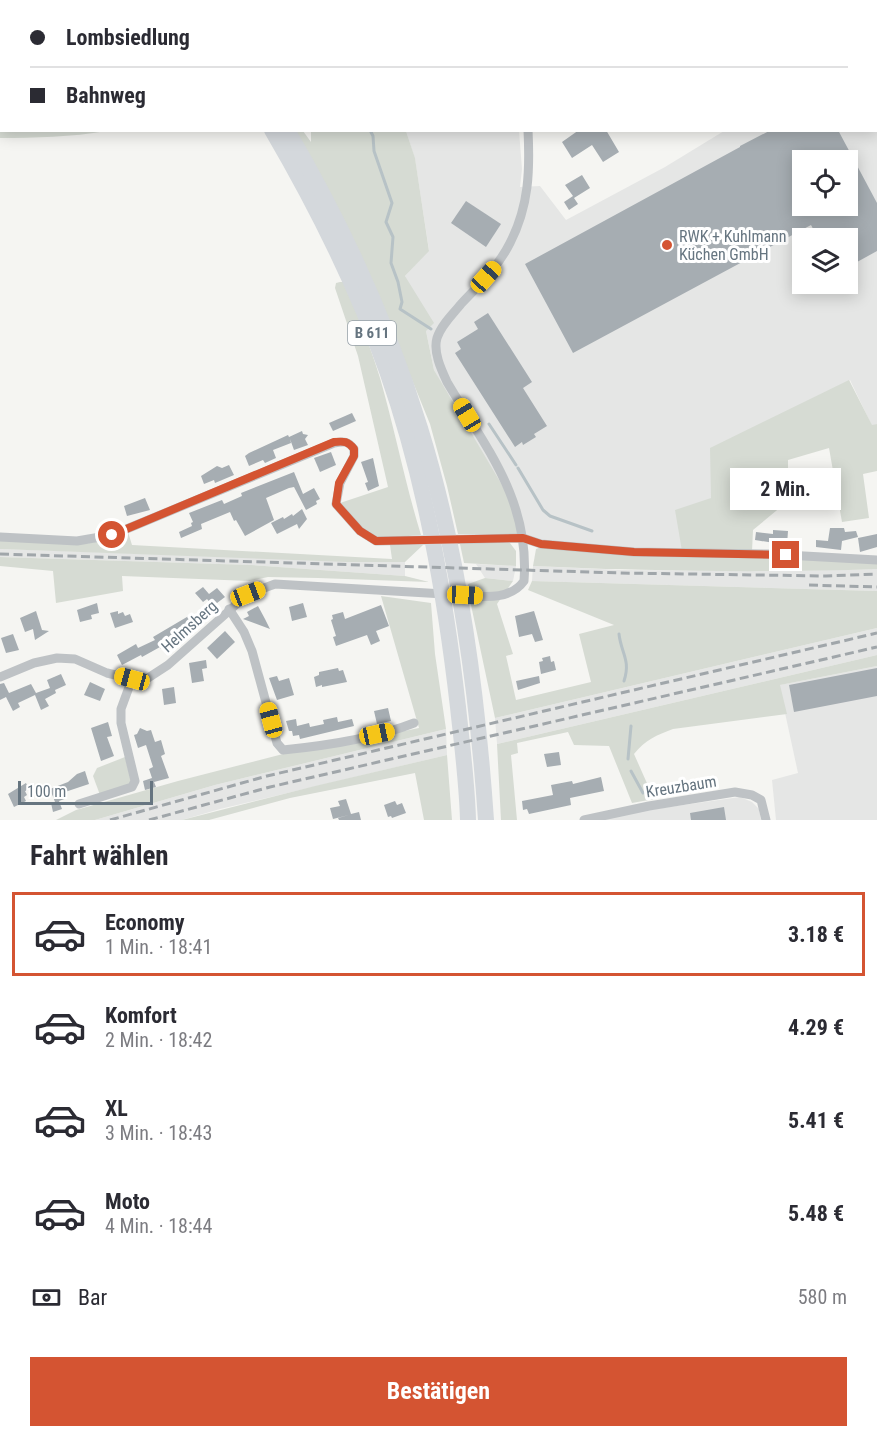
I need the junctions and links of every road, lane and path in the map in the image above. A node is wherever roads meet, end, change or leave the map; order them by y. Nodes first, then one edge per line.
1 (273, 132) edge
2 (288, 132) edge
3 (528, 132) edge
4 (0, 537) edge
5 (523, 538) junction
6 (877, 560) edge
7 (229, 609) junction
8 (0, 677) edge
9 (132, 679) junction
10 (414, 723) dead end
11 (79, 804) dead end
12 (468, 820) edge
13 (486, 820) edge
14 (584, 820) edge
15 (766, 820) edge

1 - 12 highway, B 611
2 - 13 highway, B 611
3 - 5 street
4 - 5 street
5 - 6 street
5 - 7 street, Helmsberg
7 - 9 street, Helmsberg
7 - 10 street
8 - 9 street
9 - 11 street
14 - 15 street, Kreuzbaum

